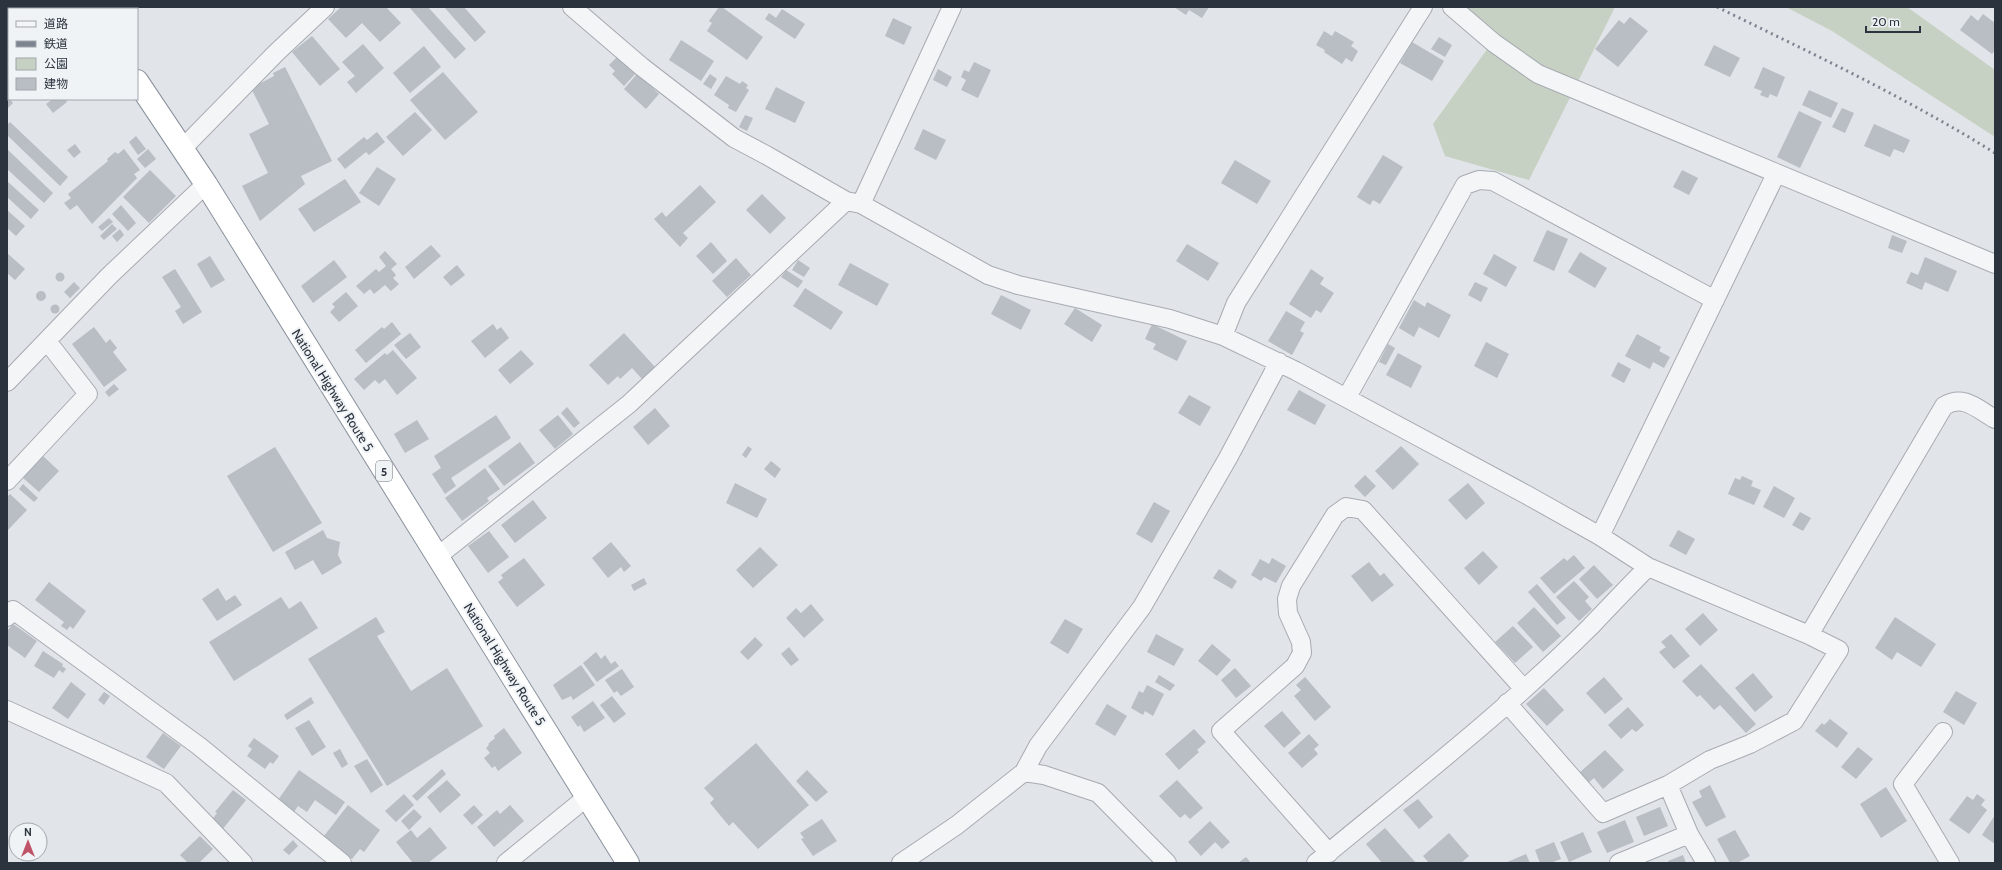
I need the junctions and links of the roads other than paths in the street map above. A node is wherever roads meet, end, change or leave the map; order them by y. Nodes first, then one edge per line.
1 (325, 7) edge
2 (572, 7) edge
3 (952, 7) edge
4 (1422, 7) edge
5 (1452, 7) edge
6 (138, 83) edge
7 (182, 149) junction
8 (1776, 174) junction
9 (206, 184) junction
10 (853, 203) junction
11 (1995, 264) edge
12 (1715, 300) junction
13 (1223, 336) junction
14 (47, 340) junction
15 (1279, 362) junction
16 (7, 382) edge
17 (1347, 397) junction
18 (1995, 419) edge
19 (7, 481) edge
20 (1600, 536) junction
21 (438, 556) junction
22 (1648, 566) junction
23 (7, 617) edge
24 (1809, 635) junction
25 (1523, 688) junction
26 (1507, 703) junction
27 (7, 710) edge
28 (1943, 732) dead end
29 (1024, 772) junction
30 (1668, 785) junction
31 (587, 797) junction
32 (1689, 834) junction
33 (1322, 858) edge
34 (243, 863) edge
35 (341, 863) edge
36 (506, 863) edge
37 (628, 863) edge
38 (901, 863) edge
39 (1167, 863) edge
40 (1619, 863) edge
41 (1706, 863) edge
42 (1950, 863) edge

1 - 7 street
2 - 10 street
3 - 10 street
4 - 13 street
5 - 8 street
6 - 7 highway, National Highway Route 5 / 5
7 - 9 highway, National Highway Route 5 / 5
8 - 11 street
8 - 12 street
9 - 14 street
9 - 21 highway, National Highway Route 5 / 5
10 - 13 street
10 - 21 street
12 - 17 street
12 - 20 street
13 - 15 street
14 - 16 street
14 - 19 street
15 - 17 street
15 - 29 street
17 - 20 street
18 - 24 street
20 - 22 street
21 - 31 highway, National Highway Route 5 / 5
22 - 24 street
22 - 25 street
23 - 35 street
24 - 30 street
25 - 26 street
25 - 33 street
26 - 30 street
26 - 33 street
27 - 34 street
28 - 42 street
29 - 38 street
29 - 39 street
30 - 32 street
31 - 36 street
31 - 37 highway, National Highway Route 5 / 5
32 - 40 street
32 - 41 street

